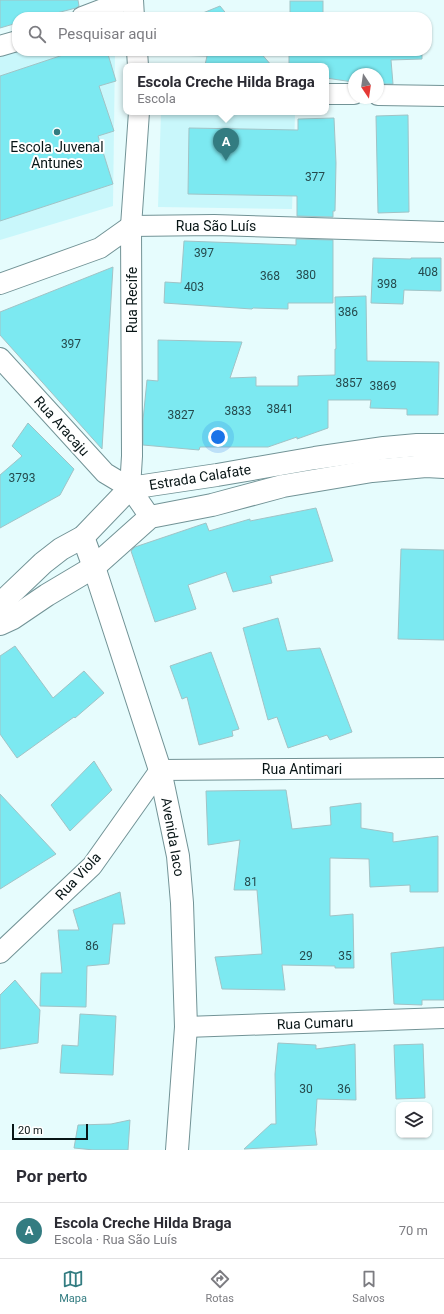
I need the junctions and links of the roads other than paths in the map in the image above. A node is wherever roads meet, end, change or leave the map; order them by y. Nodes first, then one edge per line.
1 (127, 0) edge
2 (133, 0) edge
3 (95, 12) edge
4 (134, 12) edge
5 (12, 42) edge
6 (0, 46) edge
7 (329, 94) edge
8 (348, 94) edge
9 (384, 95) edge
10 (444, 96) edge
11 (139, 115) edge
12 (131, 226) junction
13 (444, 232) edge
14 (0, 284) edge
15 (0, 358) edge
16 (444, 445) edge
17 (444, 466) edge
18 (130, 488) junction
19 (150, 517) junction
20 (83, 537) junction
21 (94, 567) junction
22 (0, 604) edge
23 (0, 624) edge
24 (444, 768) edge
25 (160, 770) junction
26 (0, 953) edge
27 (444, 1018) edge
28 (186, 1027) junction
29 (176, 1150) edge

1 - 3 street
2 - 4 street
5 - 6 street
7 - 8 street
9 - 10 street
11 - 12 street, Rua Recife
12 - 13 street, Rua São Luís
12 - 14 street
12 - 18 street, Rua Recife
15 - 18 street, Rua Aracaju
16 - 18 street, Estrada Calafate
17 - 19 street, Estrada Calafate
18 - 19 street
18 - 20 street, Estrada Calafate
19 - 21 street
20 - 21 street, Avenida Iaco
20 - 22 street, Estrada Calafate
21 - 23 street
21 - 25 street, Avenida Iaco
24 - 25 street, Rua Antimari
25 - 26 street, Rua Viola
25 - 28 street, Avenida Iaco
27 - 28 street, Rua Cumaru
28 - 29 street, Avenida Iaco

